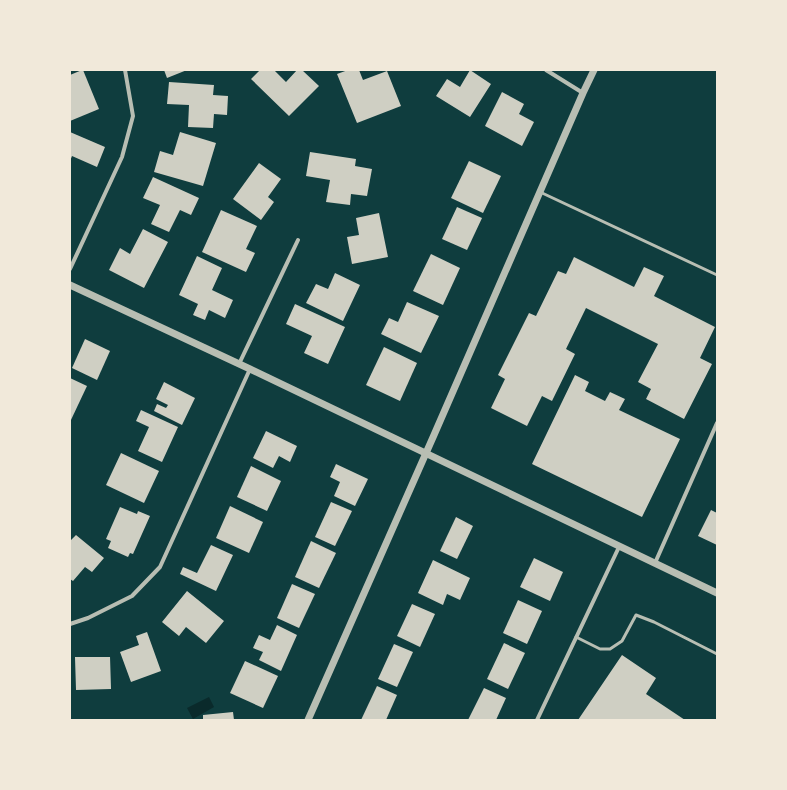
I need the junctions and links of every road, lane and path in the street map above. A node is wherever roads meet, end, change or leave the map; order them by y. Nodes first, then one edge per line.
1 (125, 70) edge
2 (546, 70) edge
3 (594, 70) edge
4 (583, 93) junction
5 (540, 192) junction
6 (298, 240) dead end
7 (70, 269) edge
8 (717, 275) edge
9 (70, 284) edge
10 (239, 364) junction
11 (250, 369) junction
12 (717, 423) edge
13 (426, 454) junction
14 (619, 547) junction
15 (655, 564) junction
16 (717, 593) edge
17 (70, 624) edge
18 (576, 638) junction
19 (717, 654) edge
20 (308, 720) edge
21 (537, 720) edge

1 - 7 street
2 - 4 street
3 - 4 street
4 - 5 street
5 - 8 lane
5 - 13 street
6 - 10 street
9 - 10 street
10 - 11 street
11 - 13 street
11 - 17 street
12 - 15 street
13 - 14 street
13 - 20 street
14 - 15 street
14 - 18 street
15 - 16 street
18 - 19 lane
18 - 21 street

